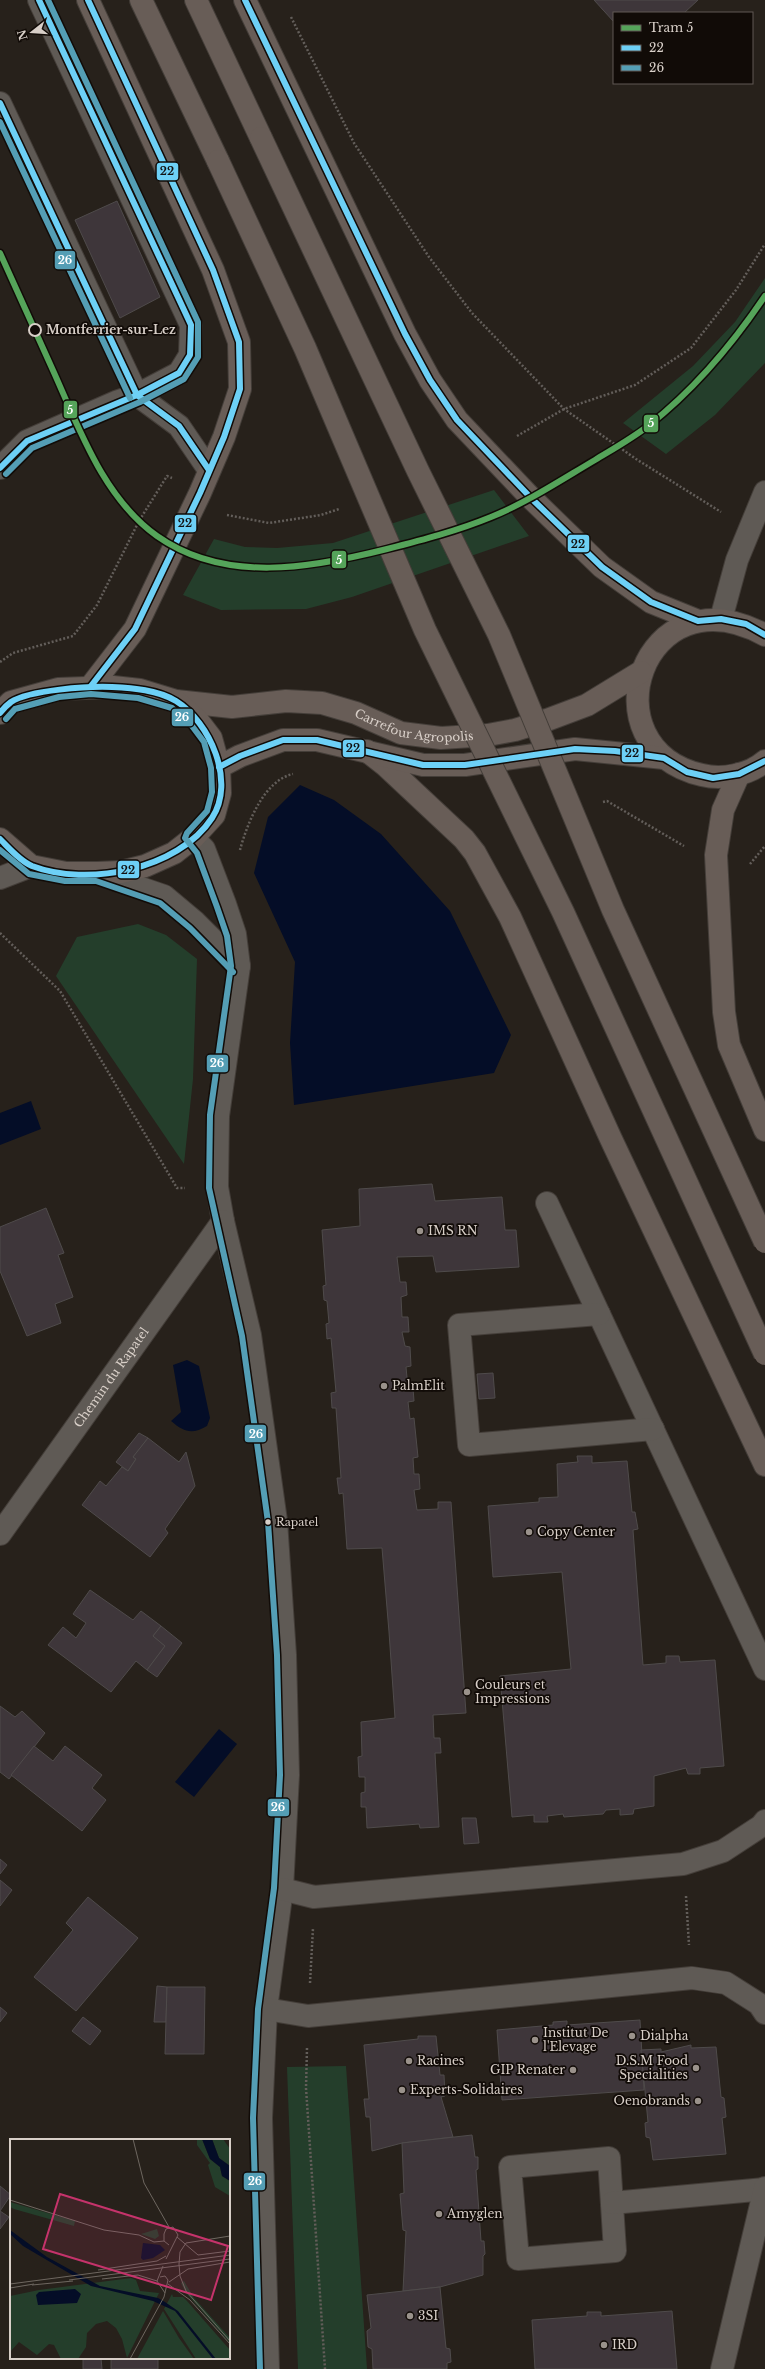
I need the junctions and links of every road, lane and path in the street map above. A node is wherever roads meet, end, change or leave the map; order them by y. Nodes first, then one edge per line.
1 (39, 0) edge
2 (88, 0) edge
3 (141, 0) edge
4 (196, 0) edge
5 (245, 0) edge
6 (290, 13) dead end
7 (0, 103) edge
8 (765, 244) edge
9 (137, 395) junction
10 (564, 409) junction
11 (486, 452) junction
12 (0, 468) edge
13 (209, 470) junction
14 (765, 492) edge
15 (200, 493) junction
16 (342, 508) dead end
17 (725, 514) dead end
18 (722, 619) junction
19 (698, 621) junction
20 (755, 624) edge
21 (765, 635) edge
22 (0, 662) edge
23 (641, 672) junction
24 (91, 686) junction
25 (176, 701) junction
26 (4, 704) edge
27 (367, 751) junction
28 (664, 758) junction
29 (765, 761) edge
30 (219, 767) junction
31 (298, 774) dead end
32 (739, 774) junction
33 (193, 838) junction
34 (0, 839) edge
35 (765, 846) edge
36 (240, 856) dead end
37 (750, 862) dead end
38 (31, 866) junction
39 (97, 873) junction
40 (0, 878) edge
41 (0, 933) edge
42 (239, 966) junction
43 (765, 1130) edge
44 (217, 1187) junction
45 (548, 1203) dead end
46 (223, 1221) junction
47 (765, 1242) edge
48 (599, 1314) junction
49 (765, 1354) edge
50 (653, 1429) junction
51 (765, 1465) edge
52 (0, 1534) edge
53 (765, 1669) edge
54 (765, 1821) edge
55 (683, 1864) junction
56 (282, 1889) junction
57 (692, 1978) junction
58 (266, 2009) junction
59 (765, 2013) edge
60 (765, 2188) edge
61 (612, 2203) junction
62 (268, 2369) edge
63 (722, 2369) edge

1 - 9 street
2 - 13 main road
3 - 49 main road, bridge
4 - 47 main road, bridge
5 - 11 main road
6 - 10 path
7 - 9 street
8 - 10 path
9 - 12 street
9 - 13 street
10 - 11 path
10 - 17 path
11 - 19 main road
13 - 15 main road
14 - 18 street
15 - 16 path
15 - 22 path
15 - 24 main road
18 - 19 main road, Carrefour Agropolis
18 - 20 main road, Carrefour Agropolis
19 - 23 main road, Carrefour Agropolis
20 - 21 main road, Carrefour Agropolis
23 - 25 main road, Carrefour Agropolis
23 - 28 main road, Carrefour Agropolis
24 - 25 main road, Carrefour Agropolis
24 - 26 main road, Carrefour Agropolis
25 - 30 main road, Carrefour Agropolis
27 - 28 main road, Carrefour Agropolis
27 - 30 main road, Carrefour Agropolis
27 - 51 main road
28 - 32 main road, Carrefour Agropolis
29 - 32 main road, Carrefour Agropolis
30 - 33 main road, Carrefour Agropolis
31 - 36 path
32 - 43 main road
33 - 39 main road, Carrefour Agropolis
33 - 42 street
34 - 38 main road, Carrefour Agropolis
35 - 37 path
38 - 39 main road, Carrefour Agropolis
38 - 40 street
39 - 42 street
41 - 44 path
42 - 44 street
44 - 46 street
45 - 48 street
46 - 52 street, Chemin du Rapatel
46 - 56 street
48 - 50 street
48 - 50 street
50 - 53 street
54 - 55 street
55 - 56 street
55 - 57 path
56 - 58 street
57 - 58 street
57 - 59 street
58 - 62 street
60 - 61 street
60 - 63 street
61 - 61 street

